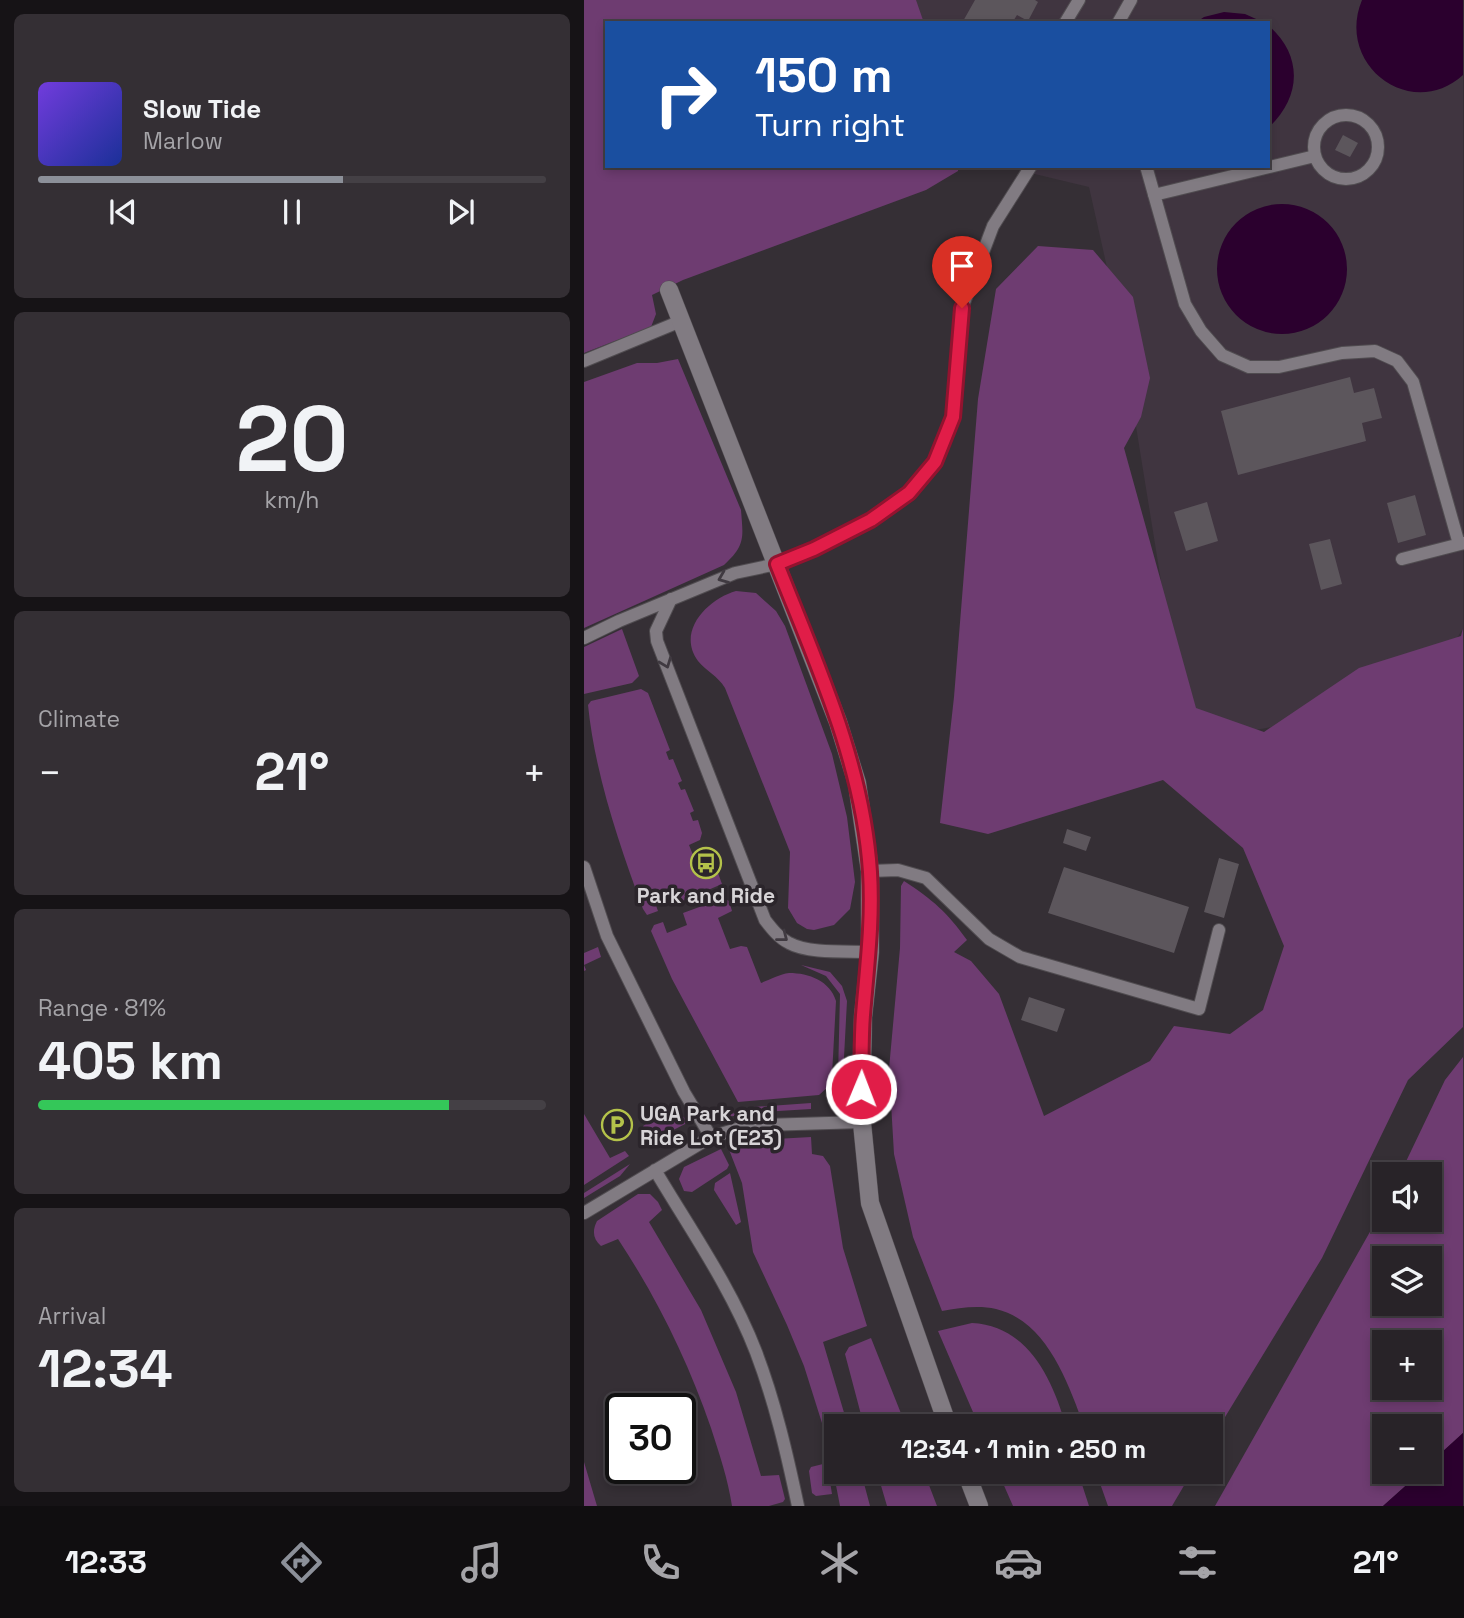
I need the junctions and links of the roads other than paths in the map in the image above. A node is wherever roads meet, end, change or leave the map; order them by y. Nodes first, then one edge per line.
1 (1079, 0) edge
2 (1127, 1) edge
3 (1066, 21) edge
4 (1119, 21) edge
5 (1315, 156) junction
6 (1270, 167) edge
7 (1030, 168) edge
8 (1147, 168) edge
9 (1265, 168) edge
10 (1154, 195) junction
11 (669, 290) dead end
12 (681, 321) junction
13 (584, 361) edge
14 (1461, 543) edge
15 (1402, 559) dead end
16 (777, 564) junction
17 (671, 599) junction
18 (584, 638) edge
19 (584, 867) edge
20 (870, 871) junction
21 (1219, 930) dead end
22 (870, 952) junction
23 (862, 1122) junction
24 (711, 1137) junction
25 (655, 1170) junction
26 (584, 1213) edge
27 (944, 1414) edge
28 (971, 1484) edge
29 (798, 1506) edge
30 (979, 1506) edge

1 - 3 lane
2 - 4 lane
5 - 5 lane
5 - 6 lane
7 - 16 lane
8 - 10 lane
9 - 10 lane
10 - 14 lane
11 - 12 street
12 - 13 lane
12 - 16 street
14 - 15 lane
16 -> 17 lane
16 - 20 street
17 - 18 lane
17 -> 22 lane
19 - 24 lane
20 - 21 lane
20 - 22 street
22 - 23 street
23 - 24 lane
23 - 27 street
24 - 25 lane
25 - 26 lane
25 - 29 lane
28 - 30 street

